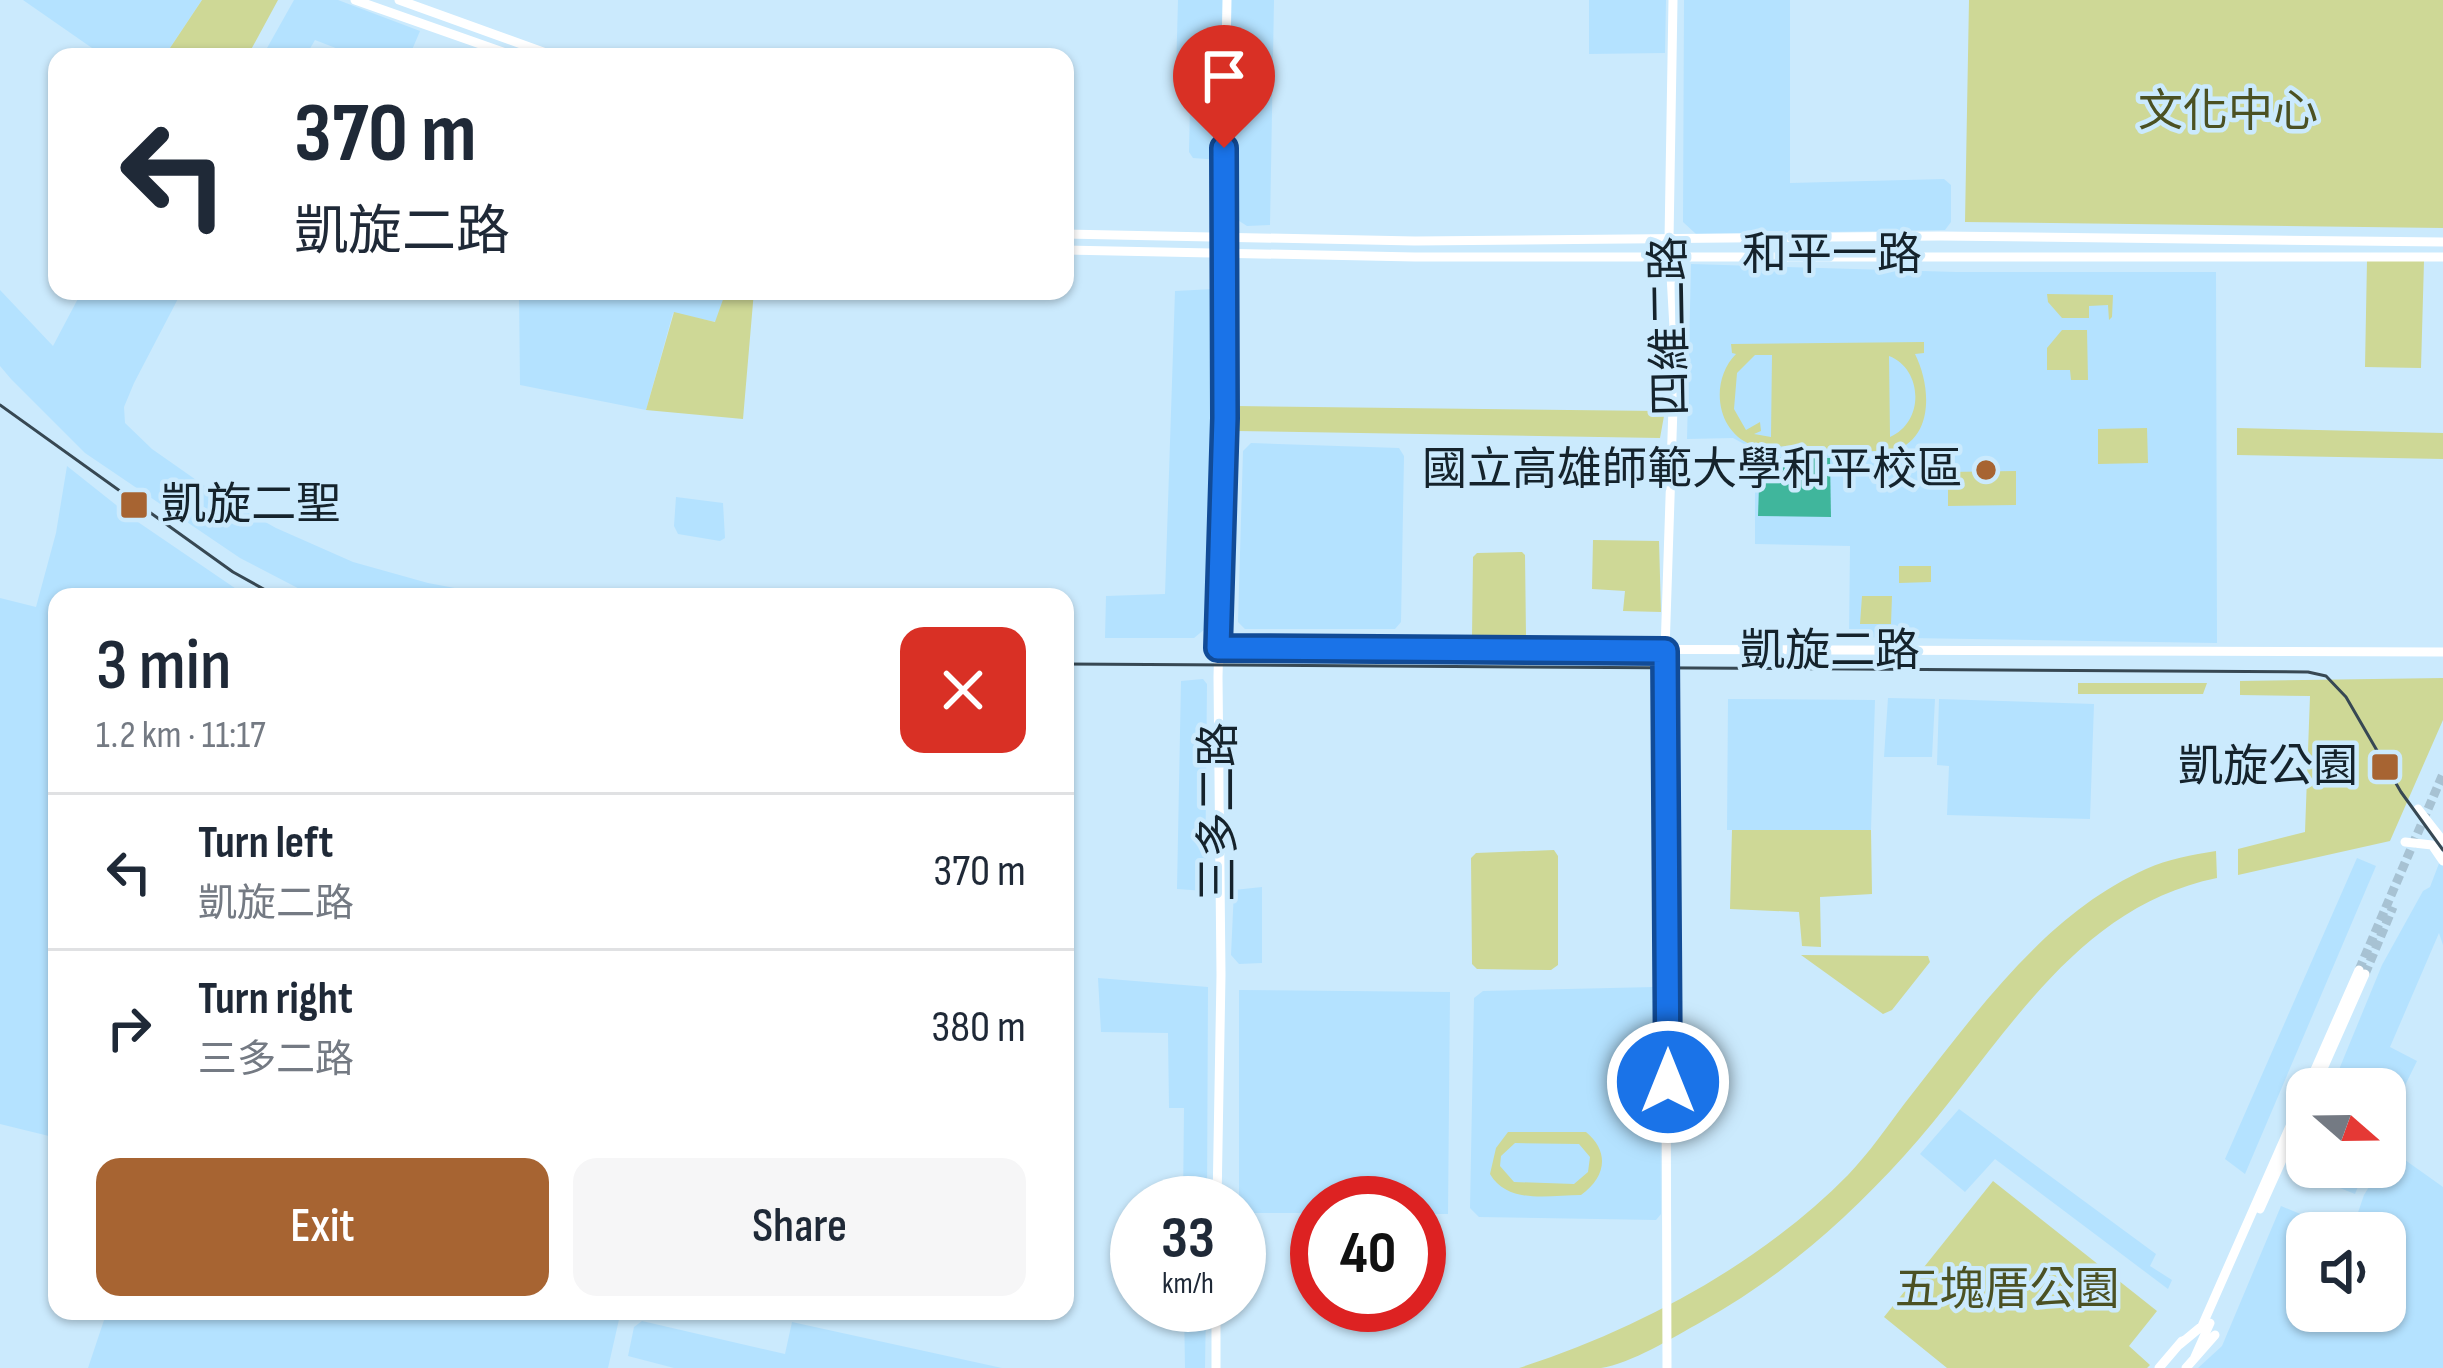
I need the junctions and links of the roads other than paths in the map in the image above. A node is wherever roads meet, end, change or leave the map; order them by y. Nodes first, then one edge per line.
1 (355, 0) edge
2 (399, 0) edge
3 (1227, 0) edge
4 (1673, 0) edge
5 (492, 48) edge
6 (532, 48) edge
7 (1074, 234) edge
8 (1222, 238) junction
9 (1669, 240) junction
10 (2443, 242) edge
11 (1074, 250) edge
12 (1222, 254) junction
13 (1669, 256) junction
14 (2443, 257) edge
15 (1218, 648) junction
16 (1665, 651) junction
17 (2443, 652) edge
18 (2418, 809) dead end
19 (2443, 841) edge
20 (2405, 842) dead end
21 (2443, 861) edge
22 (2319, 1068) edge
23 (2323, 1068) edge
24 (2286, 1141) edge
25 (2286, 1151) edge
26 (1217, 1176) edge
27 (2197, 1323) dead end
28 (1216, 1332) edge
29 (2215, 1335) dead end
30 (2179, 1345) junction
31 (2190, 1364) edge
32 (1216, 1368) edge
33 (1667, 1368) edge
34 (2159, 1368) edge

1 - 5 street
2 - 6 street
3 - 8 street, 三多二路
4 - 9 street, 四維二路
7 - 8 street, 和平一路
8 - 9 street, 和平一路
8 - 12 street, 三多二路
9 - 10 street, 和平一路
9 - 13 street, 四維二路
11 - 12 street, 和平一路
12 - 13 street, 和平一路
12 - 15 street, 三多二路
13 - 14 street, 和平一路
13 - 16 street, 四維二路
15 - 16 street, 凱旋二路
15 - 26 street, 三多二路
16 - 17 street, 凱旋二路
16 - 33 street, 四維二路
18 - 19 street
20 - 21 street
22 - 23 street
24 - 30 street
25 - 31 street
27 - 30 street
28 - 32 street
29 - 31 street
30 - 34 street

